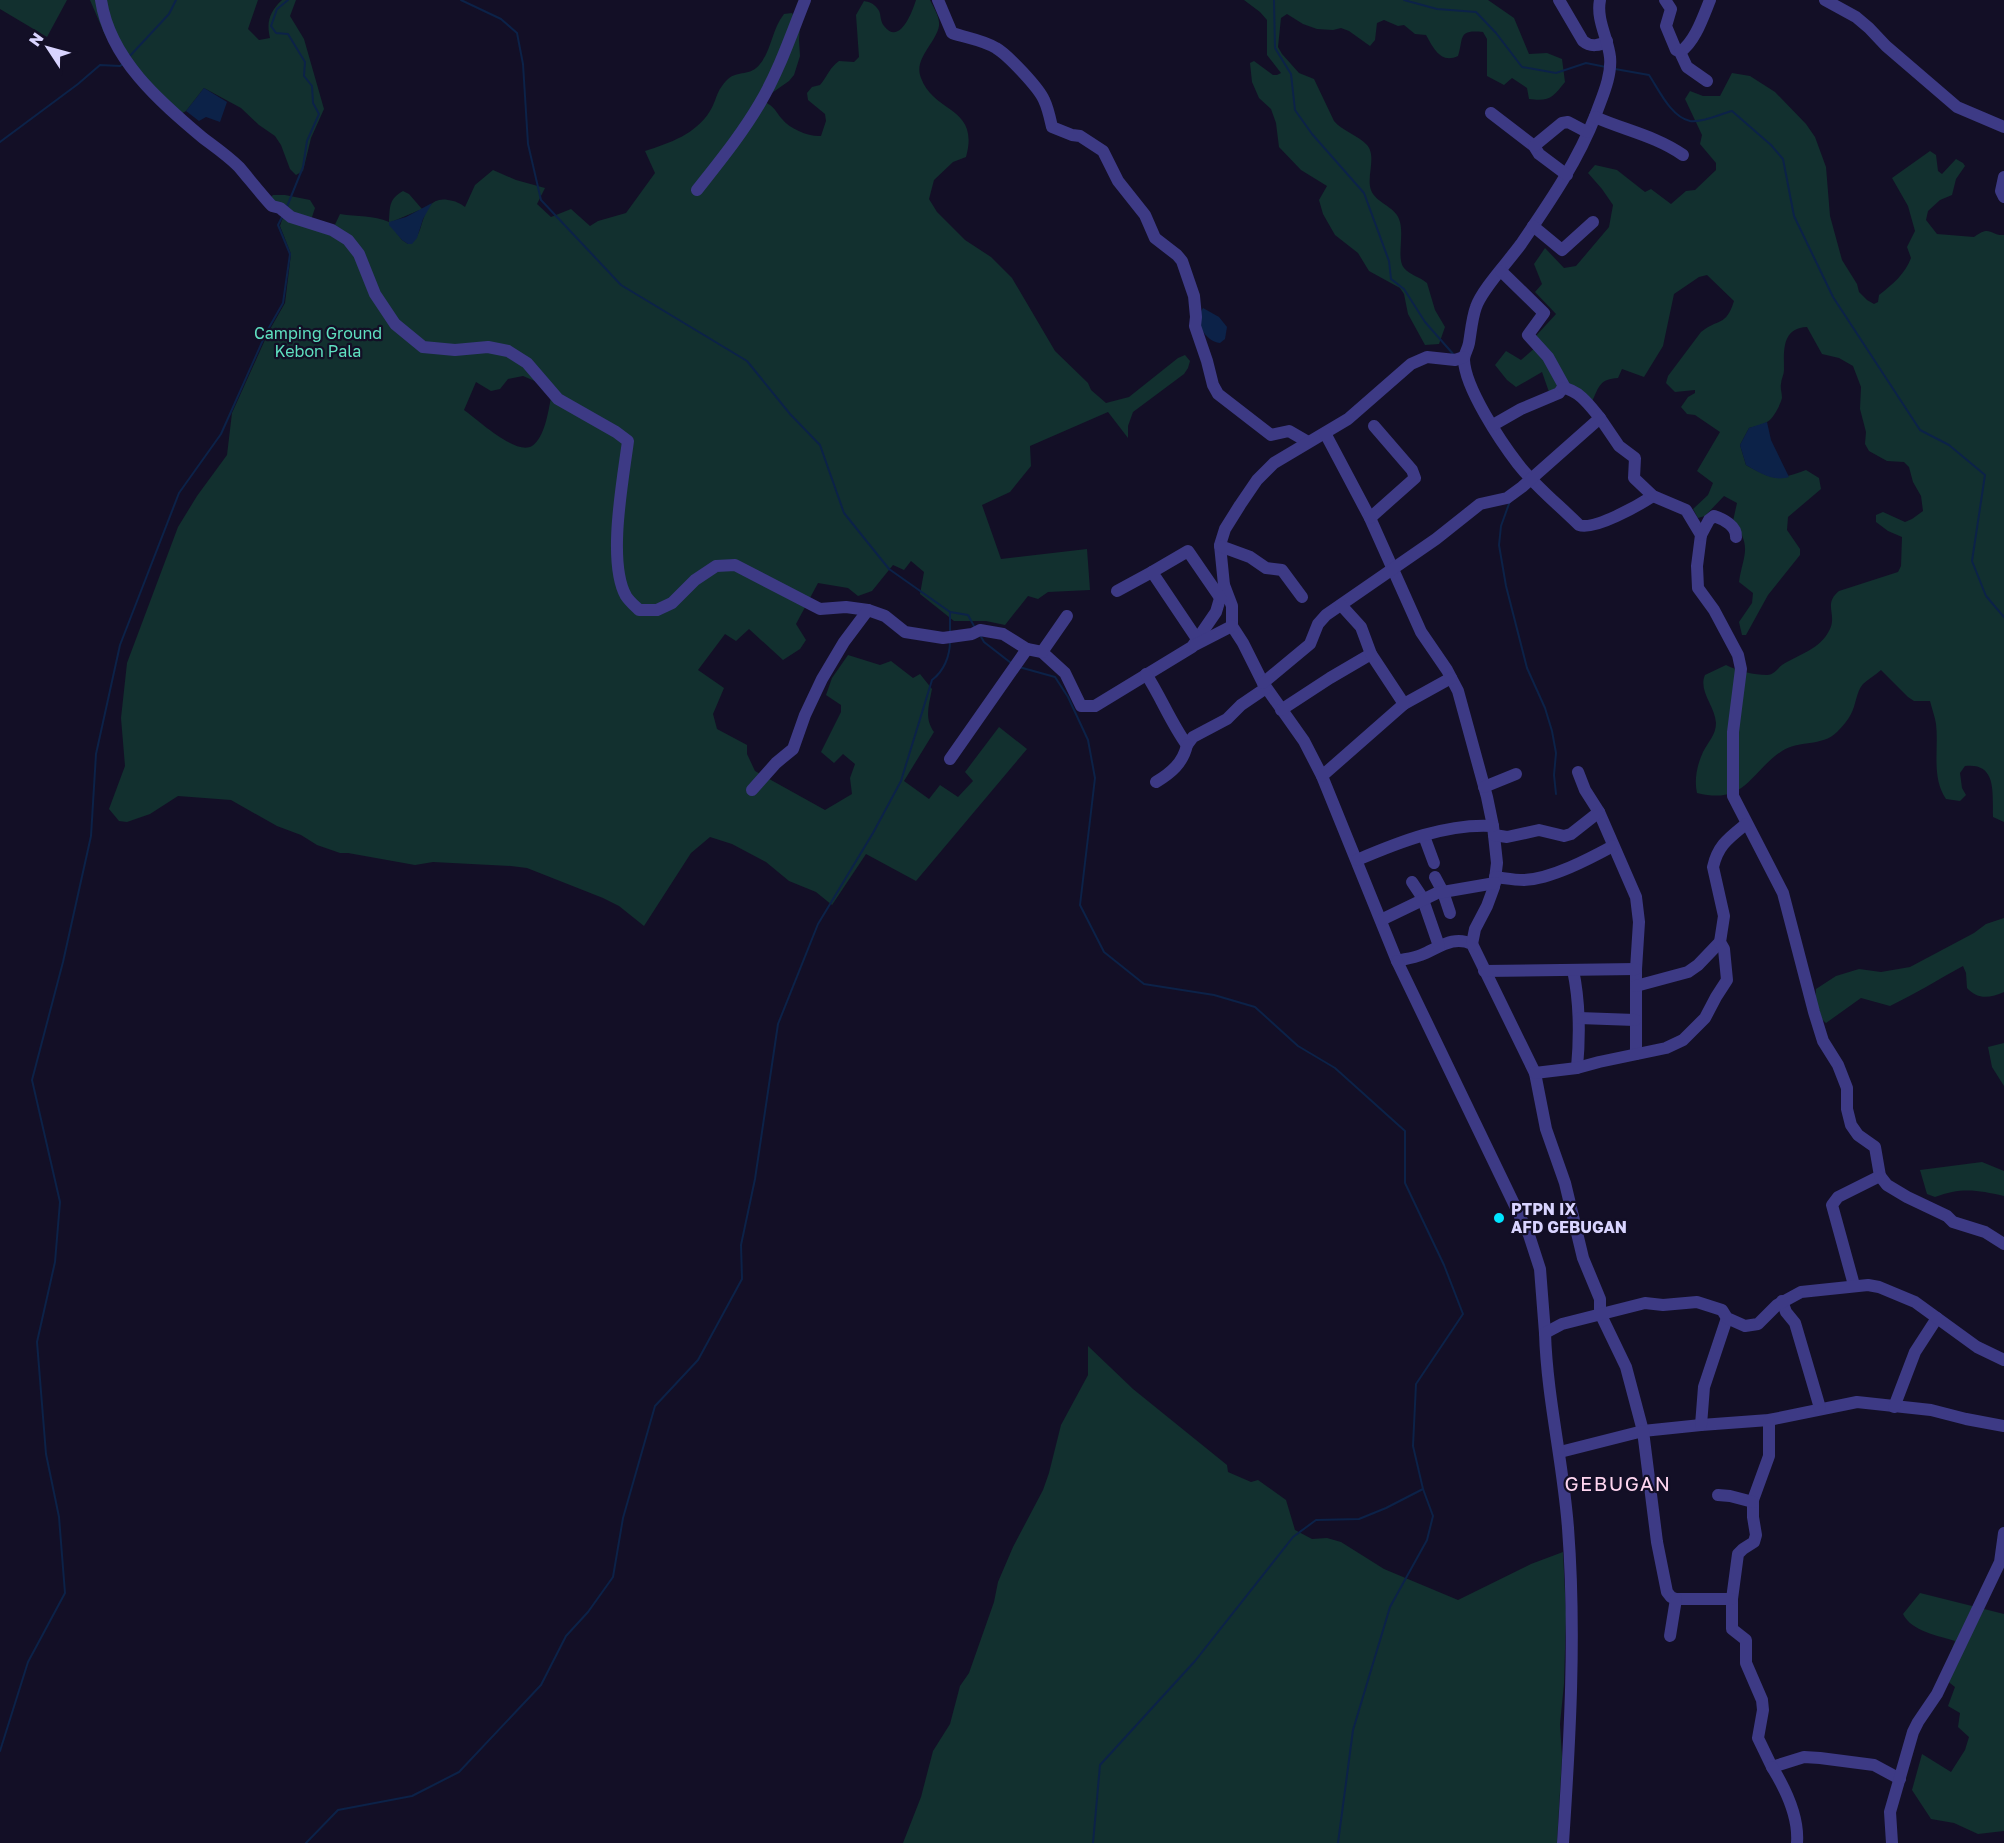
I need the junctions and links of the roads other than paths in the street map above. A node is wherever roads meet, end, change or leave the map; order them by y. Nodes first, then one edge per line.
1 (101, 0) edge
2 (805, 0) edge
3 (938, 0) edge
4 (1559, 0) edge
5 (1600, 0) edge
6 (1665, 0) edge
7 (1710, 0) edge
8 (1825, 0) edge
9 (1607, 41) junction
10 (1680, 52) junction
11 (1707, 81) dead end
12 (1491, 113) dead end
13 (1595, 117) junction
14 (2004, 127) edge
15 (1587, 132) junction
16 (1534, 146) junction
17 (1683, 154) dead end
18 (1567, 175) junction
19 (2004, 177) edge
20 (697, 190) dead end
21 (2004, 197) edge
22 (1593, 222) dead end
23 (1533, 226) junction
24 (1501, 271) junction
25 (1461, 358) junction
26 (1563, 388) junction
27 (1600, 418) junction
28 (1493, 425) junction
29 (1374, 426) dead end
30 (1325, 433) junction
31 (1308, 442) junction
32 (1531, 479) junction
33 (1650, 498) junction
34 (1370, 518) junction
35 (1701, 535) junction
36 (1736, 537) dead end
37 (1220, 546) junction
38 (1393, 569) junction
39 (1152, 572) junction
40 (1224, 585) junction
41 (1117, 591) dead end
42 (1302, 597) dead end
43 (1221, 599) junction
44 (1341, 605) junction
45 (868, 610) junction
46 (1066, 616) dead end
47 (1232, 626) junction
48 (1195, 643) junction
49 (1027, 649) junction
50 (1042, 652) junction
51 (1371, 654) junction
52 (1146, 674) junction
53 (1451, 678) junction
54 (1264, 685) junction
55 (1404, 704) junction
56 (1281, 710) junction
57 (1186, 745) junction
58 (950, 759) dead end
59 (1578, 772) dead end
60 (1516, 774) dead end
61 (1322, 776) junction
62 (1156, 782) dead end
63 (1484, 787) junction
64 (752, 790) dead end
65 (1599, 812) junction
66 (1746, 824) junction
67 (1494, 830) junction
68 (1424, 836) junction
69 (1613, 846) junction
70 (1356, 860) junction
71 (1434, 863) dead end
72 (1435, 878) dead end
73 (1495, 880) junction
74 (1412, 882) dead end
75 (1443, 892) junction
76 (1423, 900) junction
77 (1450, 912) dead end
78 (1381, 920) junction
79 (1720, 942) junction
80 (1472, 944) junction
81 (1439, 946) junction
82 (1397, 961) junction
83 (1636, 969) junction
84 (1573, 970) junction
85 (1484, 971) junction
86 (1636, 986) junction
87 (1579, 1018) junction
88 (1635, 1020) junction
89 (1636, 1054) junction
90 (1577, 1068) junction
91 (1535, 1073) junction
92 (1880, 1176) junction
93 (2004, 1244) edge
94 (1854, 1285) junction
95 (1782, 1301) junction
96 (1600, 1313) junction
97 (1727, 1318) junction
98 (1937, 1318) junction
99 (1545, 1333) junction
100 (2004, 1360) edge
101 (1894, 1407) junction
102 (1820, 1408) junction
103 (1769, 1420) junction
104 (1701, 1425) junction
105 (2004, 1426) edge
106 (1643, 1431) junction
107 (1560, 1452) junction
108 (1718, 1495) dead end
109 (1753, 1502) junction
110 (2004, 1533) edge
111 (1676, 1599) junction
112 (1732, 1599) junction
113 (1670, 1635) dead end
114 (1772, 1767) junction
115 (1900, 1779) junction
116 (1563, 1843) edge
117 (1797, 1843) edge
118 (1892, 1843) edge

1 - 45 street
2 - 20 street
3 - 31 street
4 - 9 street
5 - 9 street
6 - 10 street
7 - 10 street
8 - 14 street
9 - 13 street
10 - 11 street
12 - 16 street
13 - 15 street
13 - 17 street
15 - 16 street
15 - 18 street
16 - 18 street
18 - 23 street
19 - 21 street
22 - 23 street
23 - 24 street
24 - 25 street
24 - 26 street
25 - 28 street
25 - 30 street
26 - 27 street
26 - 28 street
27 - 32 street
27 - 33 street
28 - 32 street
29 - 34 street
30 - 31 street
30 - 34 street
31 - 37 street
32 - 33 street
32 - 38 street
33 - 35 street
34 - 38 street
35 - 36 street
35 - 66 street
37 - 40 street
37 - 42 street
38 - 44 street
38 - 53 street
39 - 41 street
39 - 43 street
39 - 48 street
40 - 43 street
40 - 47 street
43 - 48 street
44 - 51 street
44 - 54 street
45 - 49 street
45 - 64 street
46 - 50 street
47 - 48 street
47 - 54 street
48 - 52 street
49 - 50 street
49 - 58 street
50 - 52 street
51 - 55 street
51 - 56 street
52 - 57 street
53 - 55 street
53 - 63 street
54 - 56 street
54 - 57 street
55 - 61 street
56 - 61 street
57 - 62 street
59 - 65 street
60 - 63 street
61 - 70 street
63 - 67 street
65 - 67 street
65 - 69 street
66 - 79 street
66 - 92 street
67 - 68 street
67 - 73 street
68 - 70 street
68 - 71 street
69 - 73 street
69 - 83 street
70 - 78 street
72 - 75 street
73 - 75 street
73 - 80 street
74 - 76 street
75 - 76 street
75 - 77 street
76 - 78 street
76 - 81 street
78 - 82 street
79 - 86 street
79 - 89 street
80 - 81 street
80 - 85 street
81 - 82 street
82 - 99 street
83 - 84 street
83 - 86 street
84 - 85 street
84 - 87 street
85 - 91 street
86 - 88 street
87 - 88 street
87 - 90 street
88 - 89 street
89 - 90 street
90 - 91 street
91 - 96 street
92 - 93 street
92 - 94 street
94 - 95 street
94 - 98 street
95 - 97 street
95 - 102 street
96 - 97 street
96 - 99 street
96 - 106 street
97 - 104 street
98 - 100 street
98 - 101 street
99 - 107 street
101 - 102 street
101 - 105 street
102 - 103 street
103 - 104 street
103 - 109 street
104 - 106 street
106 - 107 street
106 - 111 street
107 - 116 street
108 - 109 street
109 - 112 street
110 - 115 street
111 - 112 street
111 - 113 street
112 - 114 street
114 - 115 street
114 - 117 street
115 - 118 street

